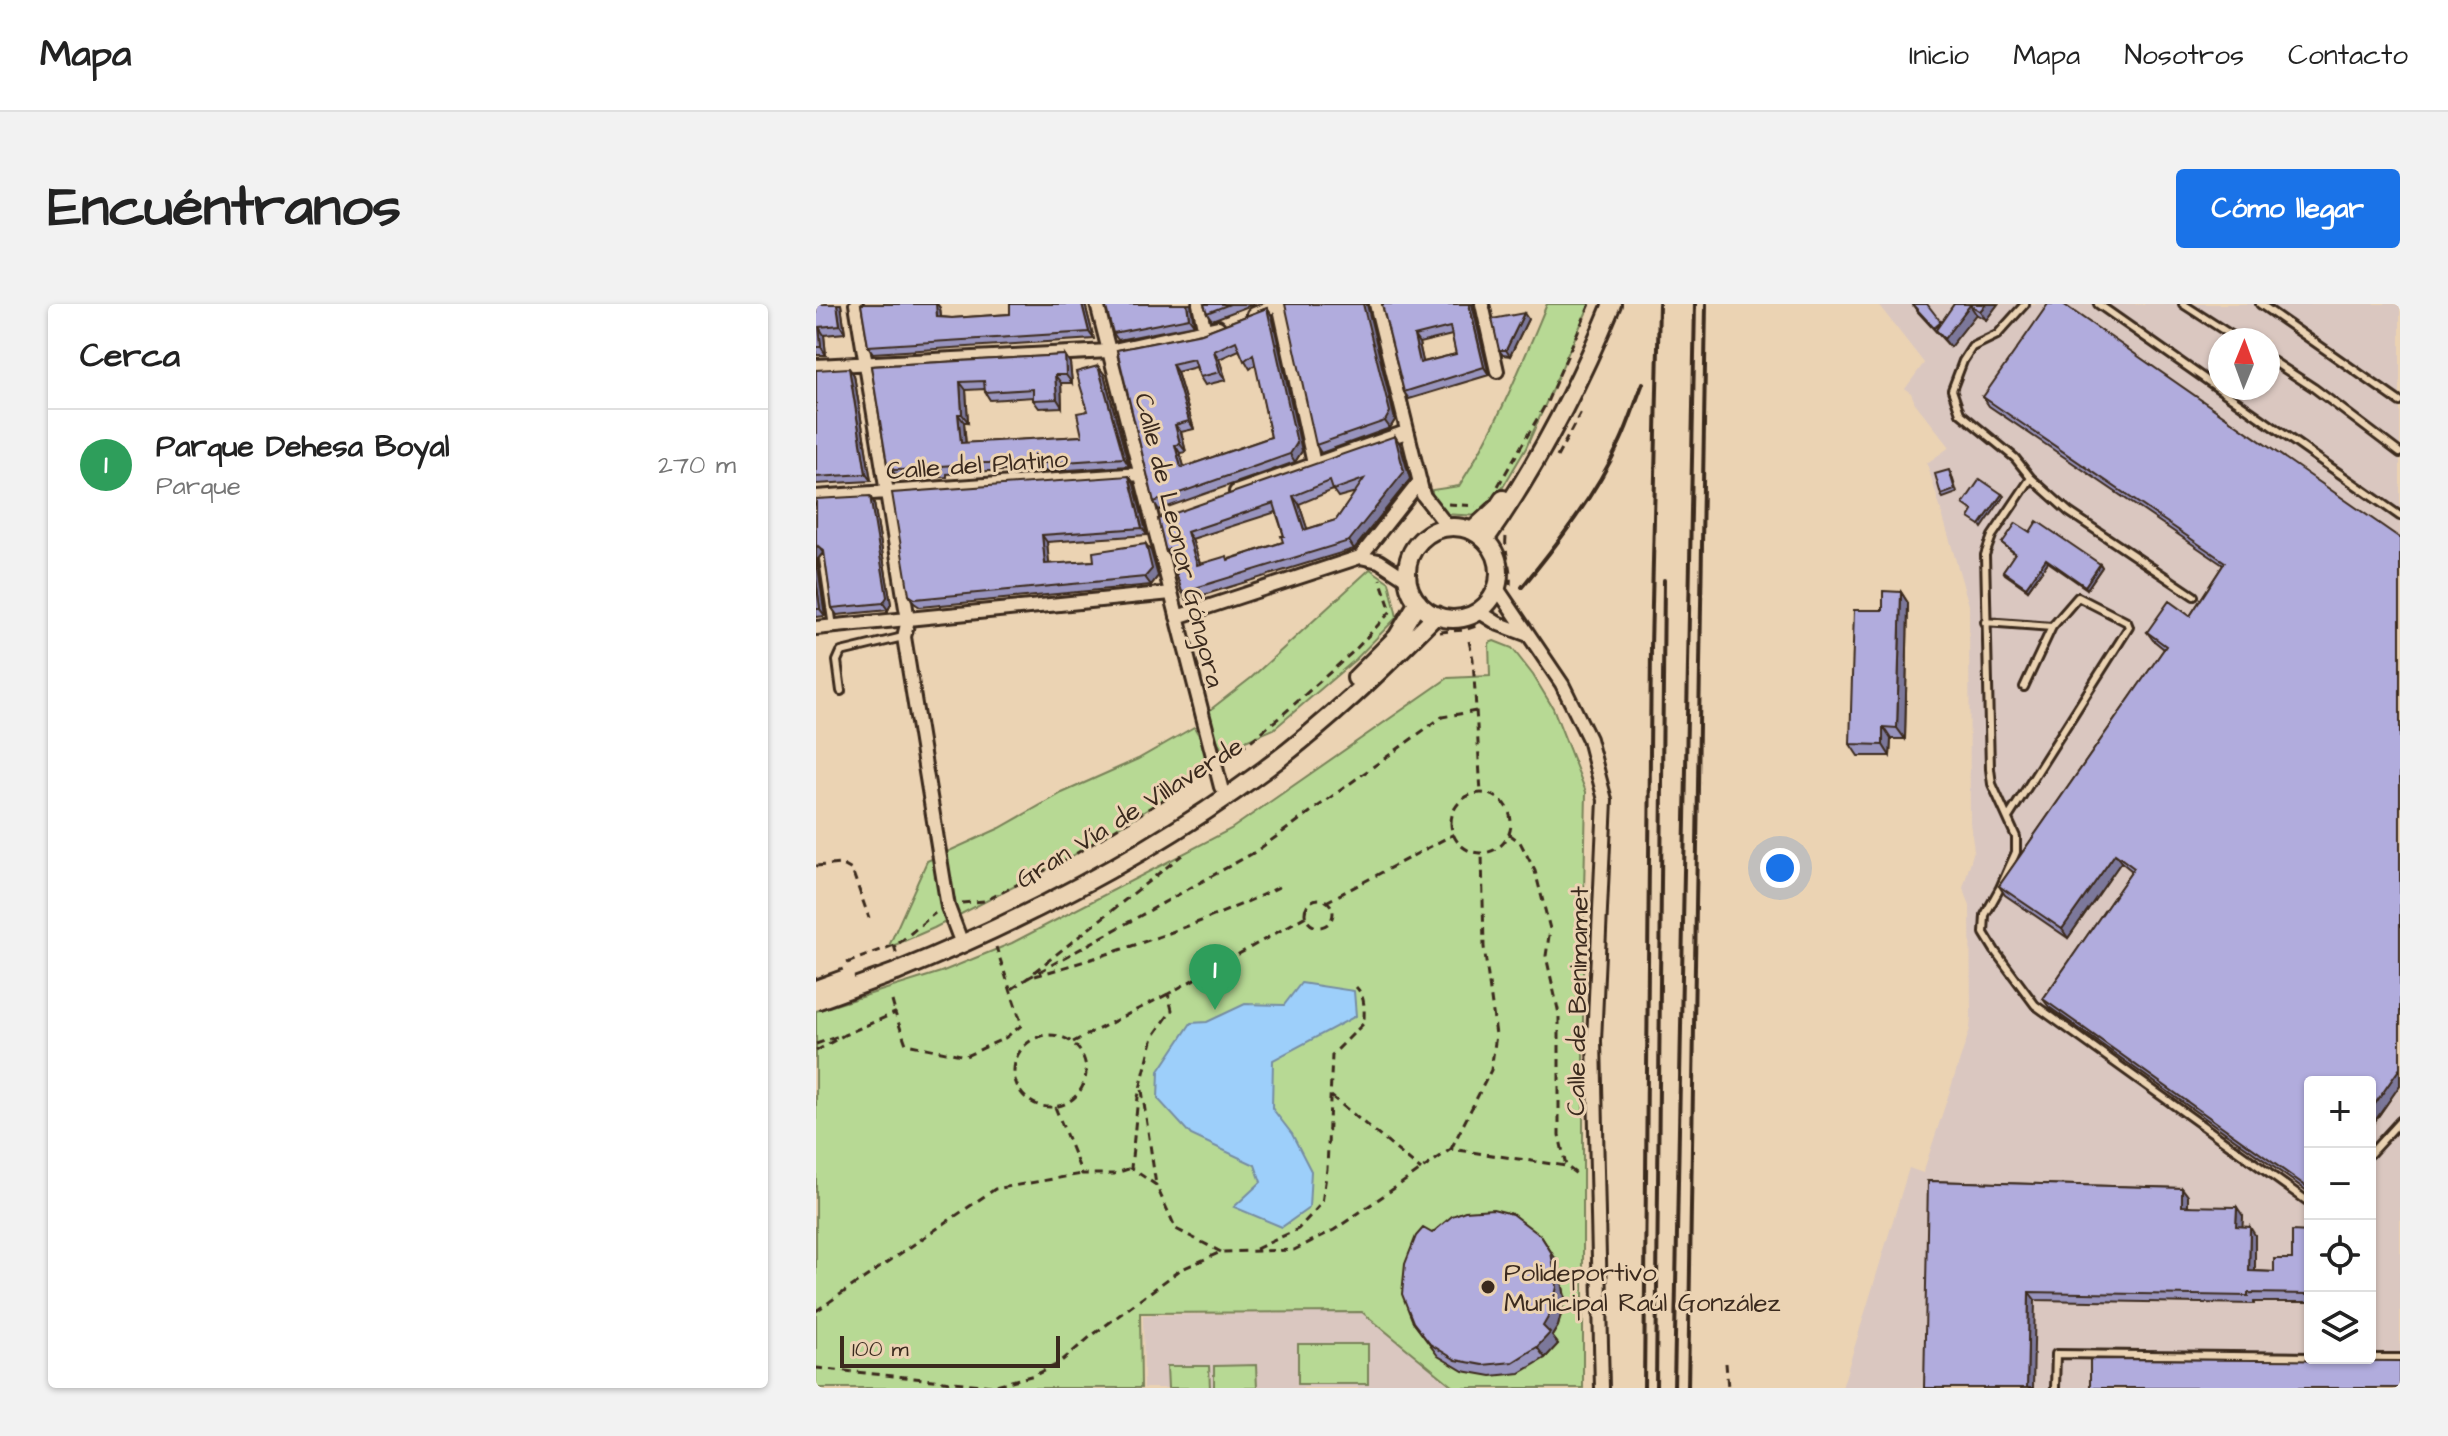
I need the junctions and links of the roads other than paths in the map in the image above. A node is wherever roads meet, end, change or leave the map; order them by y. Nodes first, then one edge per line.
1 (856, 304) edge
2 (1097, 304) edge
3 (1199, 304) edge
4 (1279, 304) edge
5 (1376, 304) edge
6 (1482, 304) edge
7 (1610, 304) edge
8 (2025, 304) edge
9 (2098, 304) edge
10 (2183, 304) edge
11 (2260, 304) edge
12 (2220, 328) edge
13 (1205, 332) junction
14 (1109, 351) junction
15 (866, 363) junction
16 (816, 366) edge
17 (2280, 366) edge
18 (1497, 371) dead end
19 (2400, 402) edge
20 (1406, 432) junction
21 (2400, 453) edge
22 (1314, 464) junction
23 (1141, 474) junction
24 (2031, 478) junction
25 (1420, 481) junction
26 (889, 492) junction
27 (1224, 496) edge
28 (816, 497) edge
29 (2400, 516) edge
30 (1448, 527) junction
31 (1479, 535) junction
32 (1360, 557) junction
33 (823, 559) edge
34 (1408, 580) junction
35 (1502, 590) junction
36 (1171, 593) junction
37 (2194, 596) dead end
38 (1418, 602) junction
39 (1478, 611) junction
40 (1436, 615) junction
41 (1177, 617) junction
42 (908, 620) junction
43 (1985, 622) junction
44 (833, 627) junction
45 (2052, 627) junction
46 (816, 628) edge
47 (1526, 634) junction
48 (904, 637) junction
49 (2024, 687) dead end
50 (841, 691) dead end
51 (1221, 787) junction
52 (2008, 818) junction
53 (959, 936) junction
54 (895, 968) junction
55 (816, 989) edge
56 (816, 1001) edge
57 (2400, 1121) edge
58 (2375, 1148) edge
59 (2304, 1199) edge
60 (2304, 1357) edge
61 (2376, 1358) edge
62 (2400, 1358) edge
63 (1602, 1388) edge
64 (2055, 1388) edge

1 - 15 street
2 - 14 street, Calle de Leonor Góngora
3 - 13 street
4 - 13 street
4 - 22 street
5 - 20 street
6 - 18 street
7 - 31 street
8 - 24 lane
9 - 29 lane
10 - 12 lane
11 - 19 lane
13 - 14 street
14 - 15 street
14 - 23 street, Calle de Leonor Góngora
15 - 16 street
15 - 26 street
17 - 21 lane
20 - 22 street
20 - 25 street
22 - 27 street
23 - 26 street, Calle del Platino
23 - 36 street, Calle de Leonor Góngora
24 - 37 lane
24 - 43 lane
25 - 30 street
25 - 32 street
26 - 28 street, Calle del Platino
26 - 42 street
30 - 31 street
30 - 34 street
31 - 35 street
32 - 34 street
32 - 41 street
33 - 44 lane
34 - 38 street
35 - 39 street
35 - 47 street, Calle de Benimamet
36 - 41 street, Calle de Leonor Góngora
36 - 42 street
38 - 40 street
38 - 51 street, Gran Vía de Villaverde
39 - 40 street
39 - 47 street
40 - 54 street, Gran Vía de Villaverde
41 - 51 street, Calle de Leonor Góngora
42 - 44 street
42 - 48 street
43 - 45 lane
43 - 52 lane
44 - 46 street
45 - 49 lane
45 - 52 lane
47 - 63 street, Calle de Benimamet
48 - 50 lane
48 - 53 street
51 - 53 street, Gran Vía de Villaverde
52 - 59 lane
53 - 54 street, Gran Vía de Villaverde
54 - 55 street, Gran Vía de Villaverde, bridge
54 - 56 street, Gran Vía de Villaverde, bridge
57 - 58 lane
60 - 64 lane
61 - 62 lane

